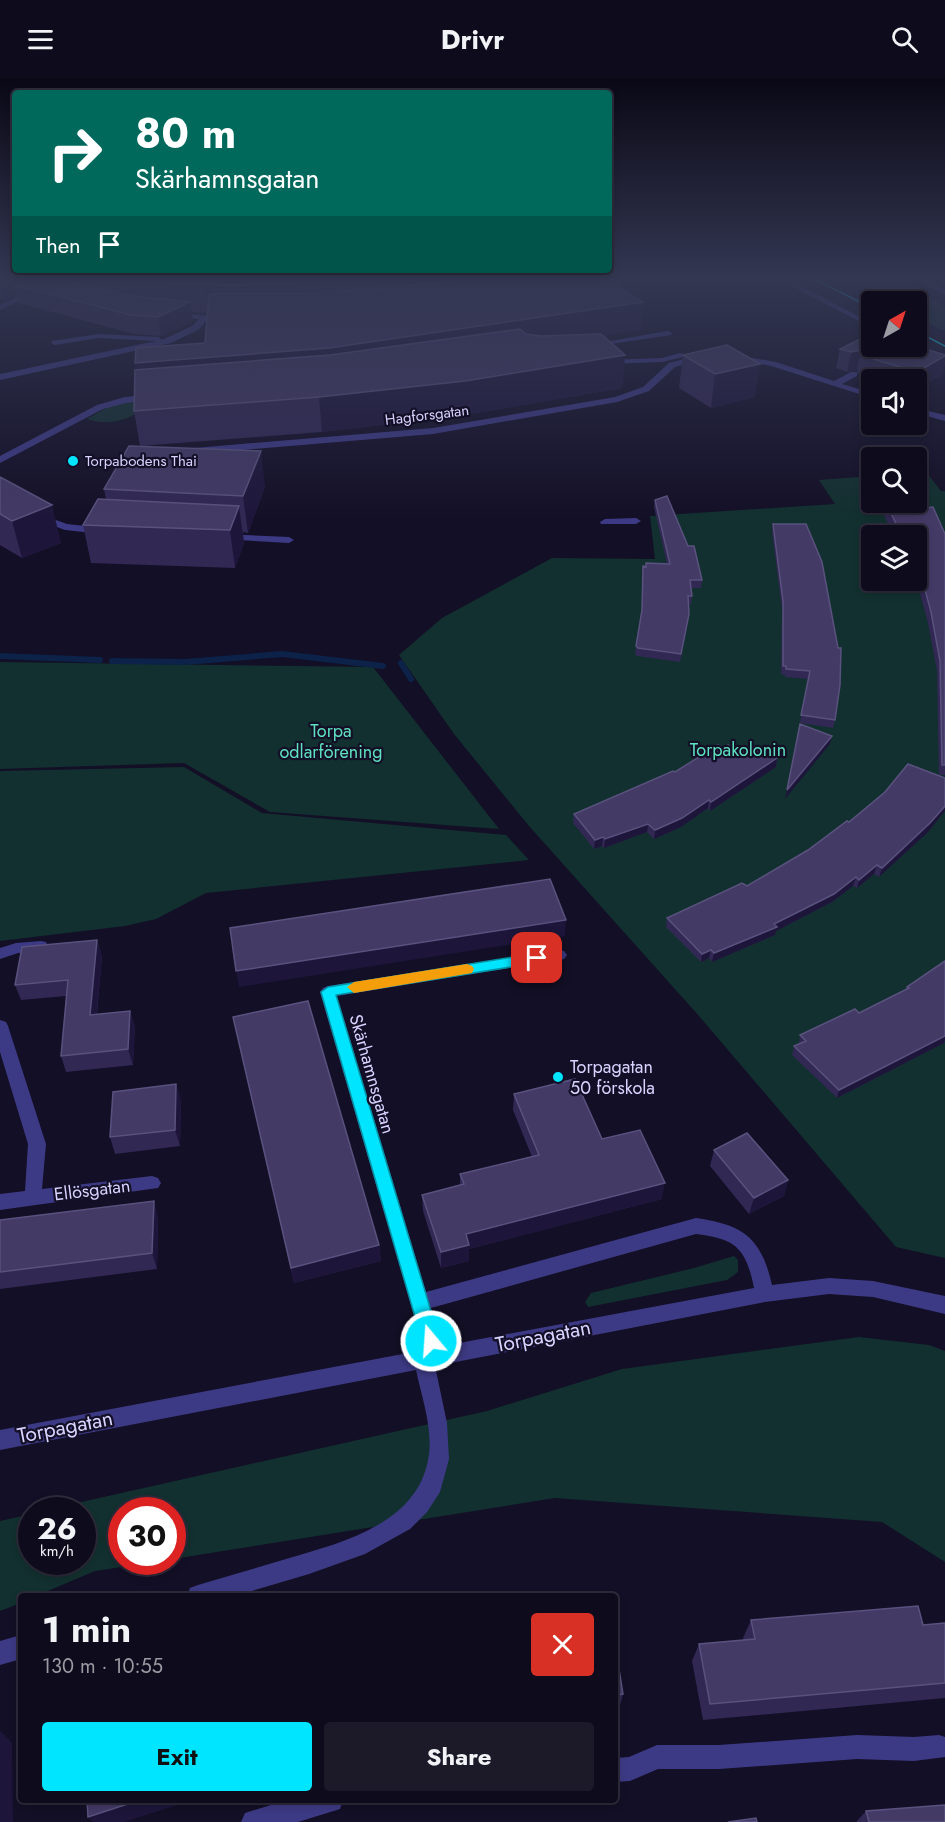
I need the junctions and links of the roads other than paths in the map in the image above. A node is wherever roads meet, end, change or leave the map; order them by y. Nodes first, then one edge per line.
1 (89, 358) edge
2 (667, 358) edge
3 (693, 358) edge
4 (739, 358) edge
5 (594, 362) edge
6 (854, 374) edge
7 (0, 377) edge
8 (835, 384) junction
9 (861, 392) edge
10 (169, 396) edge
11 (927, 413) edge
12 (945, 418) edge
13 (341, 446) dead end
14 (296, 451) dead end
15 (152, 452) edge
16 (181, 452) edge
17 (0, 460) edge
18 (145, 470) edge
19 (29, 510) edge
20 (636, 521) dead end
21 (605, 522) dead end
22 (117, 532) edge
23 (209, 536) edge
24 (289, 540) dead end
25 (61, 944) edge
26 (0, 954) edge
27 (558, 955) dead end
28 (0, 1026) edge
29 (152, 1183) dead end
30 (33, 1197) junction
31 (0, 1202) edge
32 (765, 1294) junction
33 (419, 1303) junction
34 (945, 1305) edge
35 (430, 1358) junction
36 (0, 1440) edge
37 (208, 1593) edge
38 (18, 1648) edge
39 (0, 1653) edge
40 (939, 1747) dead end
41 (618, 1770) edge
42 (320, 1803) edge
43 (254, 1822) edge

1 - 7 street
2 - 5 street
3 - 16 street, Hagforsgatan
4 - 8 street
6 - 8 street
8 - 9 street
10 - 17 street
11 - 12 street
13 - 14 street
15 - 18 street
19 - 22 street
20 - 21 street
23 - 24 street
25 - 26 street
27 - 33 street, Skärhamnsgatan
28 - 30 street, Ellösgatan
29 - 30 street, Ellösgatan
30 - 31 street, Ellösgatan
32 - 33 street
32 - 34 street, Torpagatan
32 - 35 street, Torpagatan
33 - 35 street, Skärhamnsgatan
35 - 36 street, Torpagatan
35 - 37 street, Skärhamnsgatan
38 - 39 street
40 - 41 street
42 - 43 street

